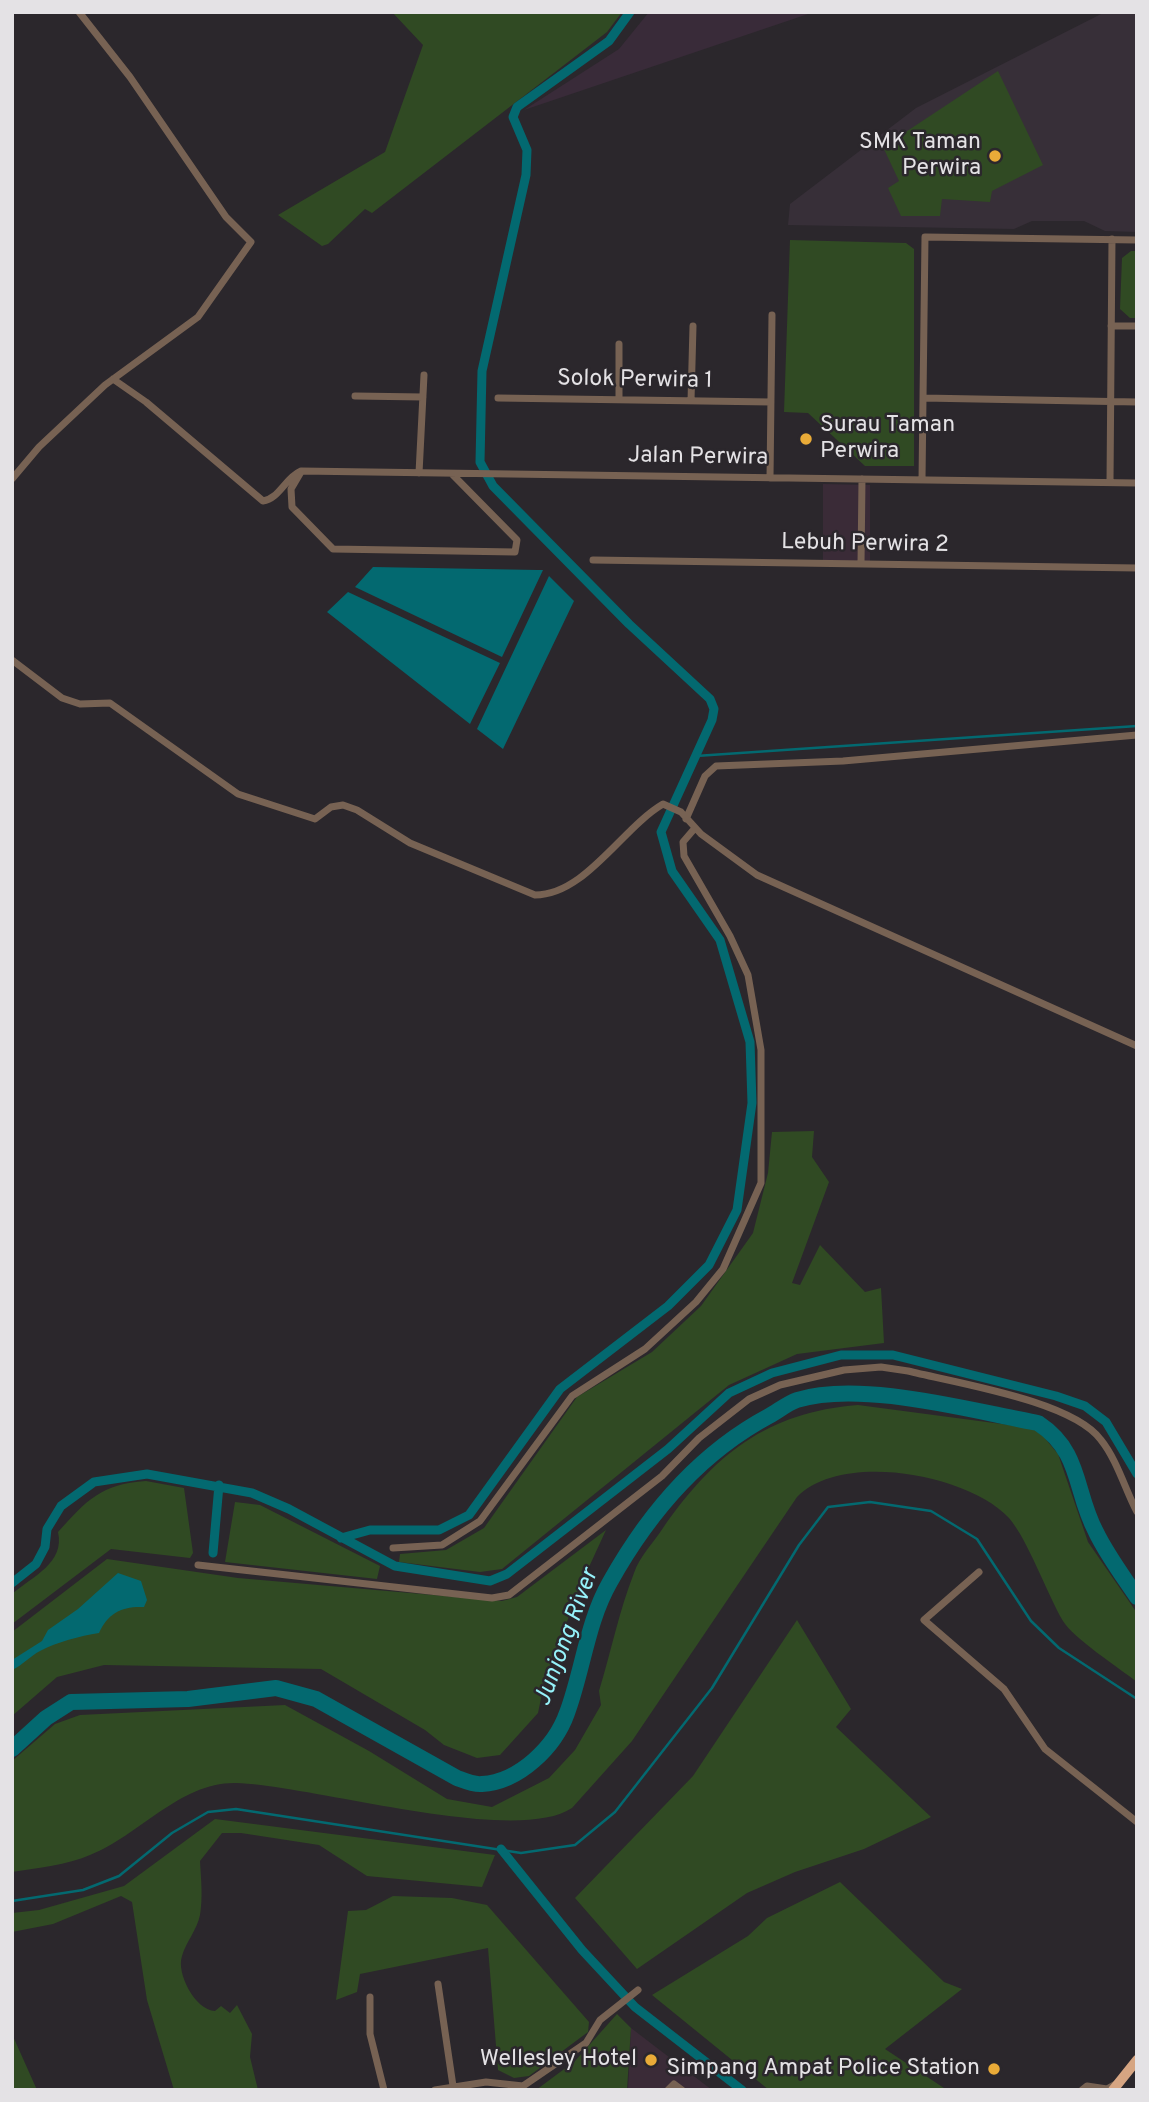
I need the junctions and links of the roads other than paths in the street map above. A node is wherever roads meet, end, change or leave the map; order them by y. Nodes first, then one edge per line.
1 (79, 12) edge
2 (1112, 239) junction
3 (1137, 240) edge
4 (772, 315) dead end
5 (693, 326) dead end
6 (1111, 326) junction
7 (1137, 326) edge
8 (619, 344) dead end
9 (424, 375) dead end
10 (113, 379) junction
11 (355, 396) dead end
12 (423, 397) junction
13 (498, 398) dead end
14 (923, 398) junction
15 (619, 400) junction
16 (691, 401) junction
17 (1111, 401) junction
18 (771, 402) junction
19 (1137, 402) edge
20 (301, 471) junction
21 (419, 473) junction
22 (452, 474) junction
23 (771, 478) junction
24 (12, 479) edge
25 (862, 479) junction
26 (922, 480) junction
27 (1110, 482) junction
28 (1137, 482) edge
29 (593, 560) dead end
30 (861, 564) junction
31 (1137, 568) edge
32 (12, 660) edge
33 (1137, 735) edge
34 (684, 815) junction
35 (695, 828) junction
36 (1137, 1046) edge
37 (1137, 1512) edge
38 (393, 1548) dead end
39 (198, 1565) dead end
40 (979, 1572) dead end
41 (1137, 1822) edge
42 (438, 1984) dead end
43 (636, 1991) dead end
44 (370, 1997) dead end
45 (1137, 2060) edge
46 (453, 2086) junction
47 (1116, 2086) edge
48 (523, 2088) edge
49 (667, 2089) edge
50 (384, 2090) edge
51 (435, 2090) edge
52 (682, 2090) edge
53 (1082, 2090) edge

1 - 10 street
2 - 3 street
2 - 6 street
2 - 14 street
4 - 18 street
5 - 16 street
6 - 7 street
6 - 17 street
8 - 15 street
9 - 12 street
10 - 20 street
10 - 24 street
11 - 12 street
12 - 21 street
13 - 15 street, Solok Perwira 1
14 - 17 street
14 - 26 street
15 - 16 street, Solok Perwira 1
16 - 18 street, Solok Perwira 1
17 - 19 street
17 - 27 street
18 - 23 street
20 - 21 street, Jalan Perwira
20 - 22 street
21 - 22 street, Jalan Perwira
22 - 23 street, Jalan Perwira
23 - 25 street, Jalan Perwira
25 - 26 street, Jalan Perwira
25 - 30 street
26 - 27 street, Jalan Perwira
27 - 28 street, Jalan Perwira
29 - 30 street, Lebuh Perwira 2
30 - 31 street, Lebuh Perwira 2
32 - 34 street
33 - 34 street
34 - 35 street
35 - 36 street
35 - 38 street
37 - 39 street
40 - 41 street
42 - 46 street
43 - 48 street
44 - 50 street
45 - 47 highway
46 - 48 street
46 - 51 street
47 - 53 street
49 - 52 street

